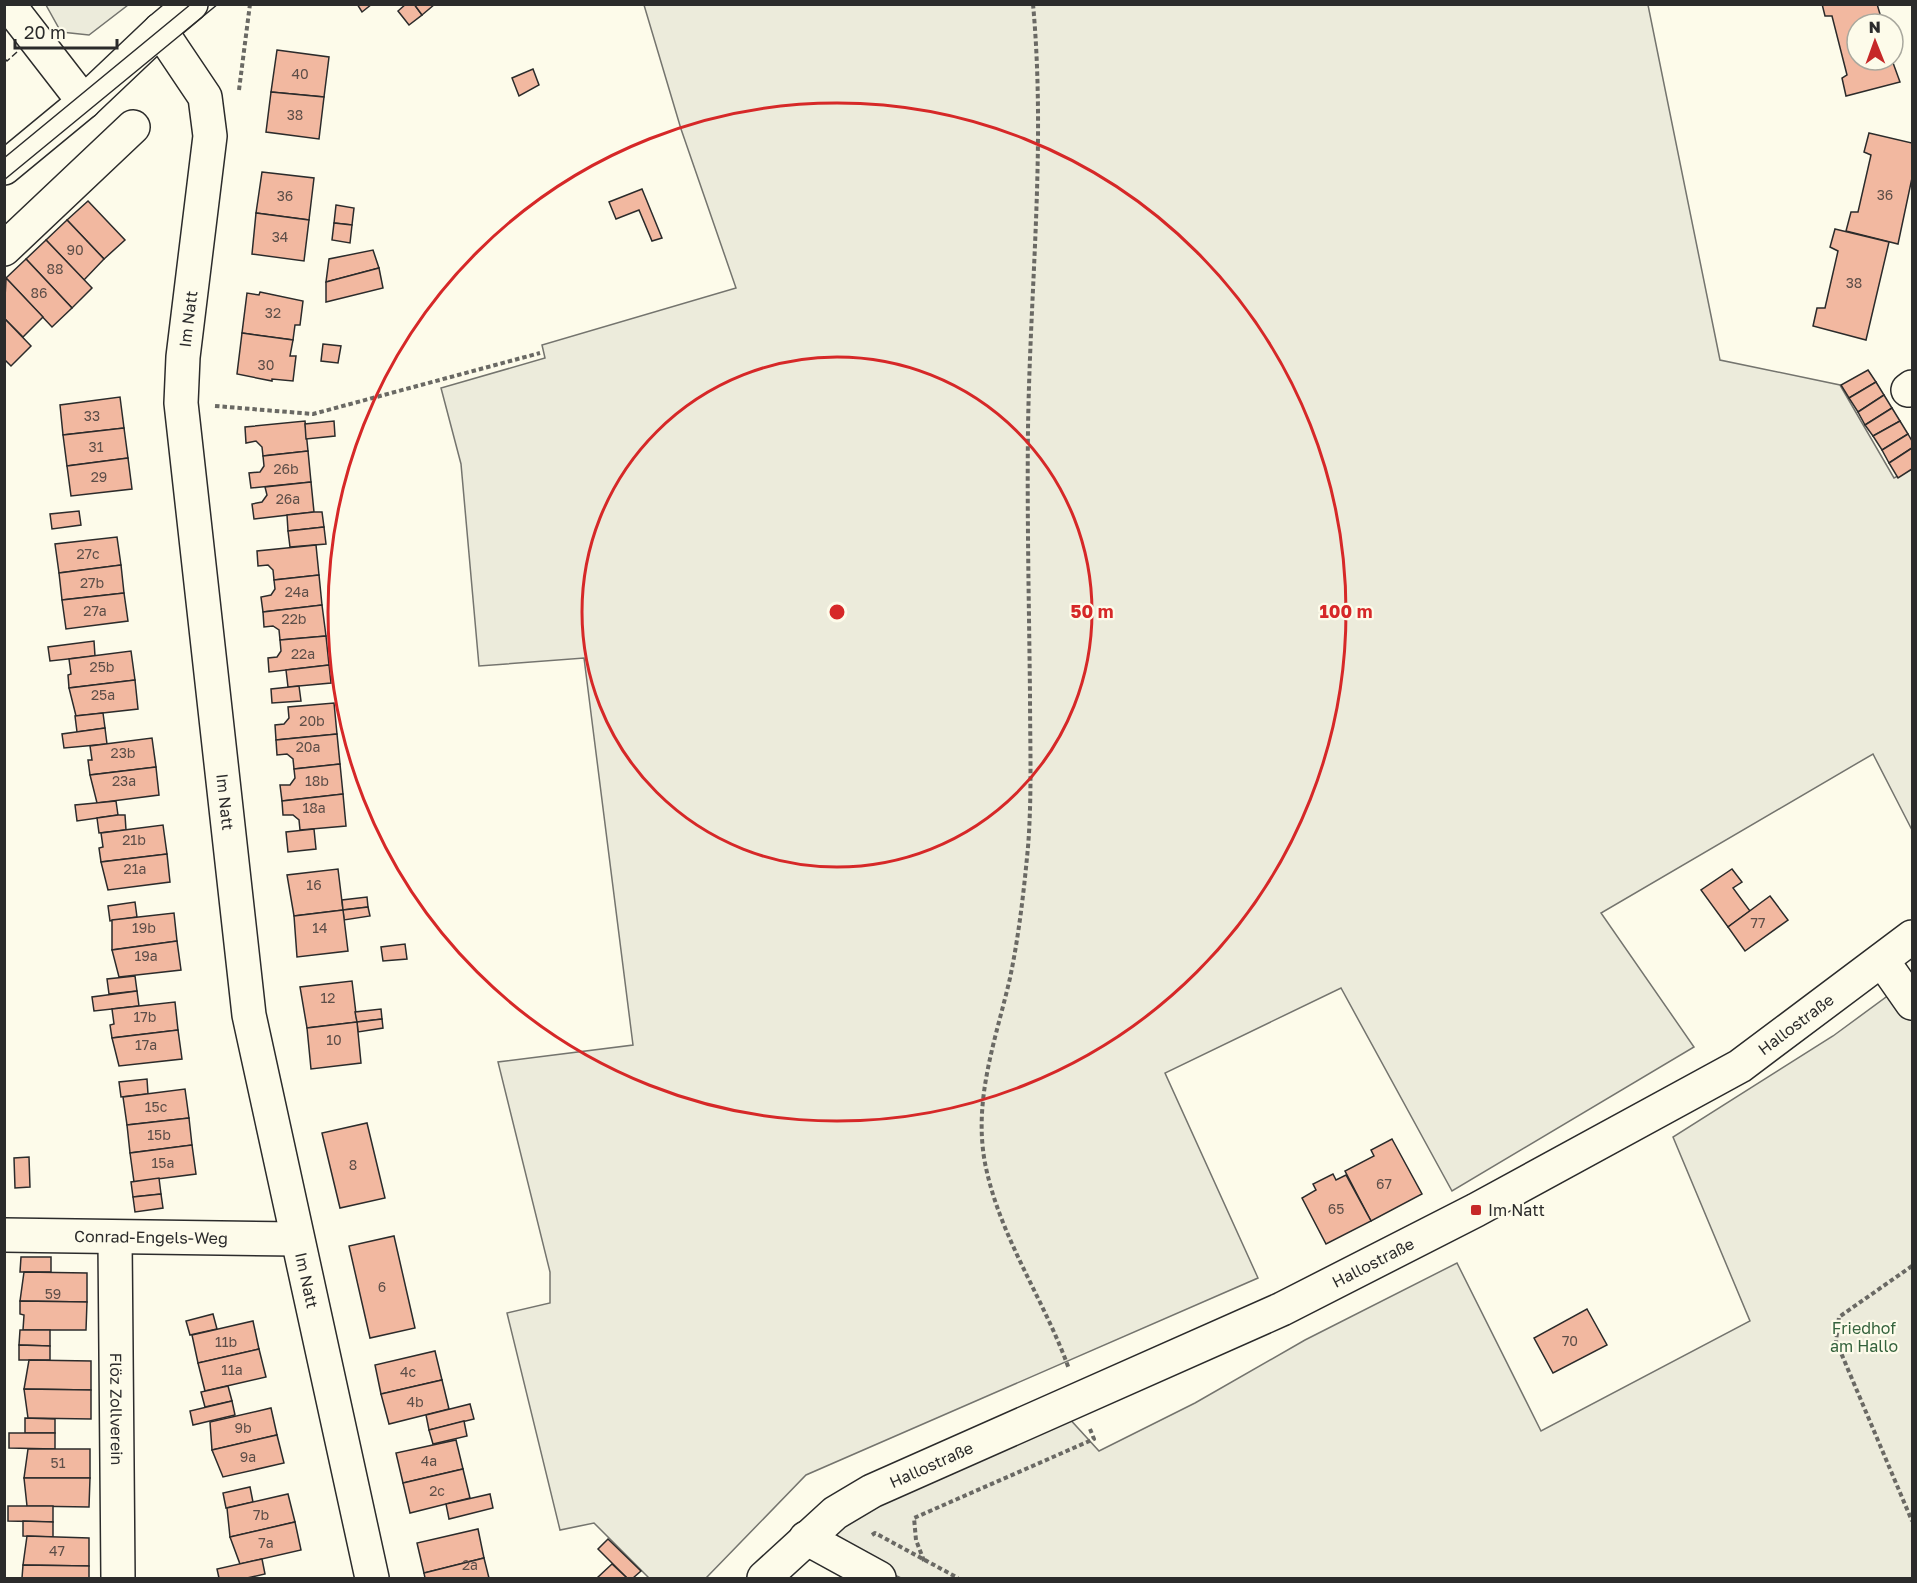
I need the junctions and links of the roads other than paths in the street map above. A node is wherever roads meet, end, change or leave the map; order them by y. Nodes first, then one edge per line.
1 (8, 4) edge
2 (191, 4) edge
3 (160, 30) junction
4 (84, 102) junction
5 (133, 127) dead end
6 (4, 168) edge
7 (4, 249) edge
8 (1912, 937) edge
9 (1882, 960) junction
10 (1912, 1003) edge
11 (4, 1235) edge
12 (115, 1239) junction
13 (297, 1239) junction
14 (806, 1538) junction
15 (118, 1578) edge
16 (372, 1578) edge
17 (764, 1578) edge
18 (879, 1578) edge

1 - 4 street
2 - 3 street
3 - 4 street
3 - 13 street, Im Natt
4 - 6 street
5 - 7 street
8 - 9 street, Hallostraße
9 - 10 street
9 - 14 street, Hallostraße
11 - 12 street, Conrad-Engels-Weg
12 - 13 street, Conrad-Engels-Weg
12 - 15 street, Flöz Zollverein
13 - 16 street, Im Natt
14 - 17 street, Hallostraße
14 - 18 street

